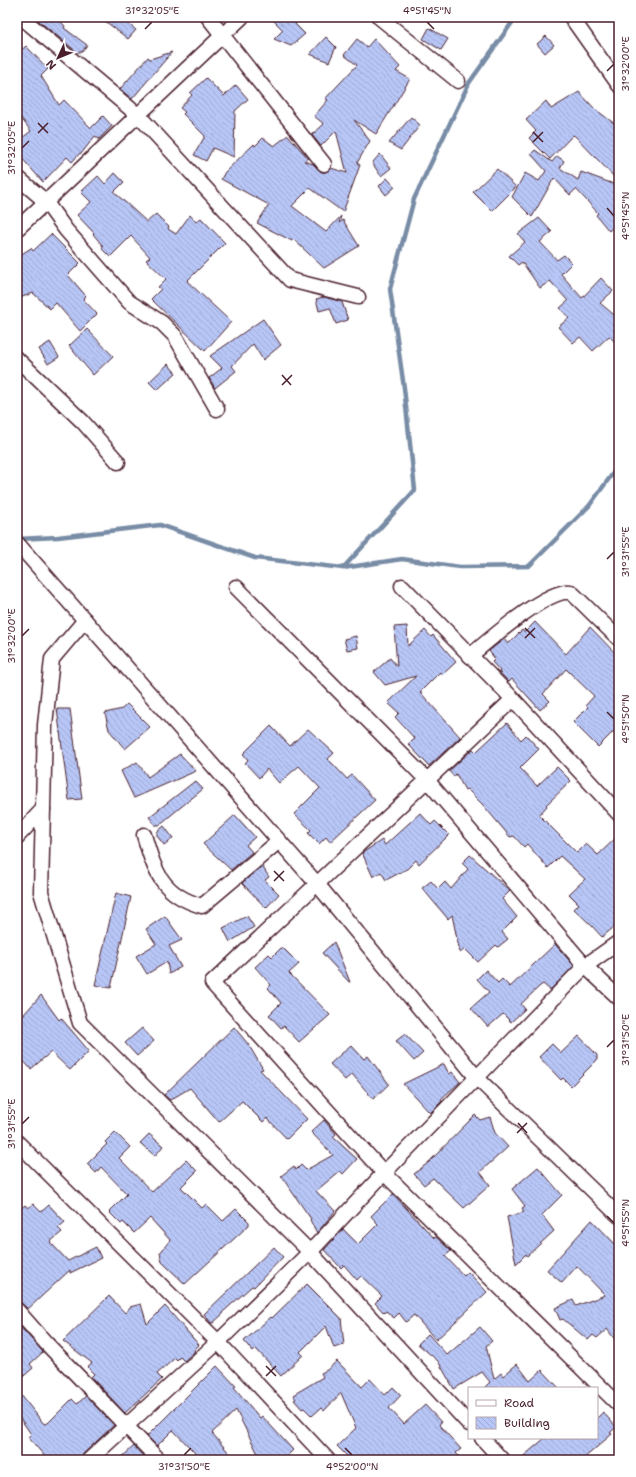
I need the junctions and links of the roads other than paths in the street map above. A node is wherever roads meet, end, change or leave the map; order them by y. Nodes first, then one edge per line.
1 (21, 17) edge
2 (208, 17) edge
3 (242, 17) edge
4 (379, 17) edge
5 (571, 17) edge
6 (224, 35) junction
7 (617, 80) edge
8 (458, 81) dead end
9 (139, 116) junction
10 (324, 164) dead end
11 (17, 177) edge
12 (45, 201) junction
13 (17, 229) edge
14 (358, 297) dead end
15 (17, 359) edge
16 (217, 410) dead end
17 (118, 462) dead end
18 (17, 543) edge
19 (236, 586) dead end
20 (402, 586) dead end
21 (85, 620) junction
22 (619, 639) edge
23 (470, 656) junction
24 (513, 699) junction
25 (427, 780) junction
26 (43, 809) junction
27 (619, 814) edge
28 (144, 835) dead end
29 (17, 837) edge
30 (279, 841) junction
31 (318, 885) junction
32 (619, 942) edge
33 (585, 966) junction
34 (619, 998) edge
35 (477, 1078) junction
36 (17, 1142) edge
37 (384, 1173) junction
38 (619, 1216) edge
39 (310, 1252) junction
40 (17, 1310) edge
41 (218, 1342) junction
42 (619, 1406) edge
43 (468, 1423) edge
44 (127, 1424) junction
45 (483, 1439) edge
46 (89, 1460) edge
47 (160, 1460) edge
48 (328, 1460) edge
49 (502, 1460) edge

1 - 9 street
2 - 6 street
3 - 6 street
4 - 8 street
5 - 7 street
6 - 9 street
6 - 10 street
9 - 12 street
9 - 14 street
11 - 12 street
12 - 13 street
12 - 16 street
15 - 17 street
18 - 21 street
19 - 25 street
20 - 23 street
21 - 26 street
21 - 30 street
22 - 23 street
23 - 24 street
24 - 25 street
24 - 27 street
25 - 31 street
25 - 33 street
26 - 29 street
26 - 39 street
28 - 30 street
30 - 31 street
31 - 35 street
31 - 37 street
32 - 33 street
33 - 34 street
33 - 35 street
35 - 37 street
35 - 38 street
36 - 41 street
37 - 39 street
37 - 42 street
39 - 41 street
39 - 43 street
40 - 44 street
41 - 44 street
41 - 48 street
44 - 46 street
44 - 47 street
45 - 49 street

